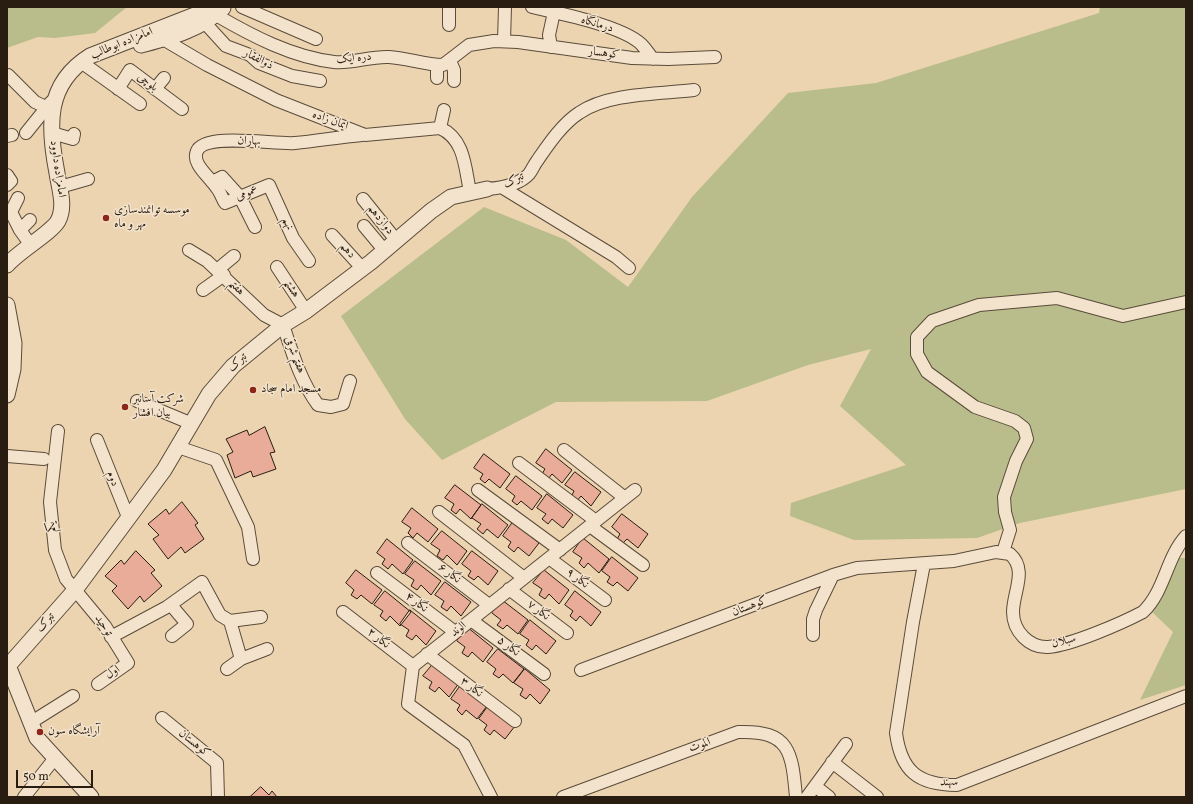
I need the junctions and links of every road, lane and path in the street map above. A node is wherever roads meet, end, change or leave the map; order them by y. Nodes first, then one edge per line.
1 (242, 7) edge
2 (449, 7) edge
3 (504, 7) edge
4 (532, 7) edge
5 (215, 12) edge
6 (554, 12) junction
7 (449, 25) dead end
8 (163, 39) junction
9 (316, 39) dead end
10 (499, 41) junction
11 (552, 47) junction
12 (715, 57) dead end
13 (85, 59) junction
14 (653, 59) junction
15 (450, 61) junction
16 (437, 65) junction
17 (8, 75) dead end
18 (164, 78) dead end
19 (437, 78) dead end
20 (320, 80) dead end
21 (454, 81) dead end
22 (118, 89) junction
23 (155, 89) junction
24 (694, 90) dead end
25 (50, 103) junction
26 (140, 104) dead end
27 (182, 109) dead end
28 (444, 110) dead end
29 (440, 128) junction
30 (26, 133) dead end
31 (52, 133) junction
32 (74, 134) dead end
33 (365, 134) junction
34 (7, 175) edge
35 (88, 179) dead end
36 (212, 182) junction
37 (7, 185) edge
38 (269, 185) joint
39 (60, 187) junction
40 (503, 188) junction
41 (487, 189) joint
42 (470, 192) junction
43 (240, 197) junction
44 (18, 198) dead end
45 (363, 199) dead end
46 (225, 203) joint
47 (30, 220) dead end
48 (364, 226) dead end
49 (255, 227) dead end
50 (20, 230) junction
51 (332, 235) dead end
52 (396, 240) junction
53 (30, 244) junction
54 (188, 250) dead end
55 (384, 250) junction
56 (234, 256) dead end
57 (309, 261) dead end
58 (7, 264) edge
59 (277, 267) dead end
60 (362, 268) junction
61 (629, 268) dead end
62 (221, 272) junction
63 (203, 290) dead end
64 (1186, 302) edge
65 (7, 305) edge
66 (306, 310) junction
67 (283, 324) junction
68 (10, 343) edge
69 (350, 381) dead end
70 (7, 395) edge
71 (137, 401) dead end
72 (190, 423) junction
73 (58, 431) dead end
74 (97, 440) dead end
75 (178, 446) junction
76 (564, 450) dead end
77 (7, 456) edge
78 (49, 459) junction
79 (518, 463) dead end
80 (478, 490) dead end
81 (635, 490) dead end
82 (625, 498) junction
83 (439, 512) dead end
84 (128, 517) junction
85 (593, 523) junction
86 (1186, 536) edge
87 (408, 543) dead end
88 (560, 550) junction
89 (1003, 552) junction
90 (549, 558) junction
91 (253, 559) dead end
92 (924, 564) junction
93 (643, 565) dead end
94 (377, 573) dead end
95 (833, 575) junction
96 (524, 578) junction
97 (75, 590) junction
98 (509, 590) junction
99 (605, 600) dead end
100 (171, 605) junction
101 (489, 605) junction
102 (343, 612) dead end
103 (261, 618) dead end
104 (471, 620) junction
105 (230, 621) junction
106 (455, 632) junction
107 (567, 633) dead end
108 (814, 635) dead end
109 (172, 636) dead end
110 (110, 638) junction
111 (267, 649) dead end
112 (427, 654) junction
113 (241, 658) junction
114 (128, 663) joint
115 (7, 665) edge
116 (413, 666) junction
117 (226, 670) dead end
118 (581, 670) dead end
119 (544, 674) dead end
120 (10, 684) edge
121 (98, 684) dead end
122 (73, 696) dead end
123 (1186, 696) edge
124 (162, 718) dead end
125 (515, 721) dead end
126 (30, 723) junction
127 (846, 744) dead end
128 (55, 758) junction
129 (832, 762) junction
130 (815, 786) junction
131 (24, 797) edge
132 (91, 797) edge
133 (218, 797) edge
134 (491, 797) edge
135 (563, 797) edge
136 (796, 797) edge
137 (807, 797) edge
138 (829, 797) edge
139 (877, 797) edge

1 - 9 street
2 - 7 street
3 - 10 street
4 - 6 street, درمانگاه
5 - 8 street
5 - 13 street, امامزاده ابوطالب
5 - 16 street, دره ایک
5 - 20 street, ذوالفقار
6 - 11 street
6 - 14 street, درمانگاه
8 - 13 street
8 - 33 street, ایمان زاده
10 - 11 street, کوهسار
10 - 15 street, دره ایک
11 - 14 street, کوهسار
12 - 14 street, کوهسار
13 - 22 street, بلوچی
13 - 25 street, امامزاده ابوطالب
15 - 16 street, دره ایک
15 - 21 street
16 - 19 street
17 - 25 street
18 - 23 street
22 - 23 street, بلوچی
22 - 26 street, بلوچی
23 - 27 street, بلوچی
24 - 40 street, تبرک
25 - 30 street
25 - 31 street, امامزاده داوود
28 - 29 street
29 - 33 street, ایمان زاده
29 - 42 street
31 - 32 street
31 - 39 street, امامزاده داوود
33 - 36 street, بهاران
34 - 37 street
35 - 39 street
36 - 43 street
36 - 46 street, بهاران
38 - 43 street, عمومی
38 - 57 street, نهم
39 - 53 street, امامزاده داوود
40 - 41 street, تبرک
40 - 61 street
41 - 42 street, تبرک
42 - 52 street, تبرک
43 - 46 street, عمومی
43 - 49 street
44 - 50 street
45 - 52 street, دوازدهم
47 - 50 street
48 - 55 street
50 - 53 street
51 - 60 street, دهم
52 - 55 street, تبرک
53 - 58 street, امامزاده داوود
54 - 62 street, هفتم
55 - 60 street, تبرک
56 - 62 street
59 - 66 street, هشتم
60 - 66 street, تبرک
62 - 63 street
62 - 67 street, هفتم
64 - 89 street
65 - 68 street
66 - 67 street, تبرک
67 - 69 street, هفتم شرقی
67 - 72 street, تبرک
68 - 70 street
71 - 72 street
72 - 75 street, تبرک
73 - 78 street, یکم
74 - 84 street, دوم
75 - 84 street, تبرک
75 - 91 street
76 - 82 street
77 - 78 street
78 - 97 street, یکم
79 - 85 street
80 - 88 street
81 - 82 street, الوند
82 - 85 street, الوند
83 - 96 street
84 - 97 street, تبرک
85 - 88 street, الوند
85 - 93 street
86 - 89 street, سبلان
87 - 101 street, نگار ۶
88 - 90 street, الوند
89 - 92 street
90 - 96 street, الوند
90 - 99 street, نگار ۹
92 - 95 street, کوهستان
92 - 123 street, سهند
94 - 106 street, نگار ۴
95 - 108 street
95 - 118 street, کوهستان
96 - 98 street, الوند
97 - 110 street, توحید
97 - 115 street, تبرک
98 - 101 street, الوند
98 - 107 street, نگار ۷
100 - 105 street
100 - 109 street
100 - 110 street
101 - 104 street, الوند
102 - 116 street, نگار ۲
103 - 105 street
104 - 106 street, الوند
104 - 119 street, نگار ۵
105 - 113 street
106 - 112 street, الوند
110 - 114 street, توحید
111 - 113 street
112 - 116 street, الوند
112 - 125 street, نگار ۳
113 - 117 street
114 - 121 street, اول
115 - 120 street
116 - 134 street
120 - 126 street
122 - 126 street
124 - 133 street, کوهستان
126 - 128 street
127 - 129 street
128 - 131 street
128 - 132 street
129 - 130 street
129 - 139 street
130 - 137 street
130 - 138 street
135 - 136 street, الموت

